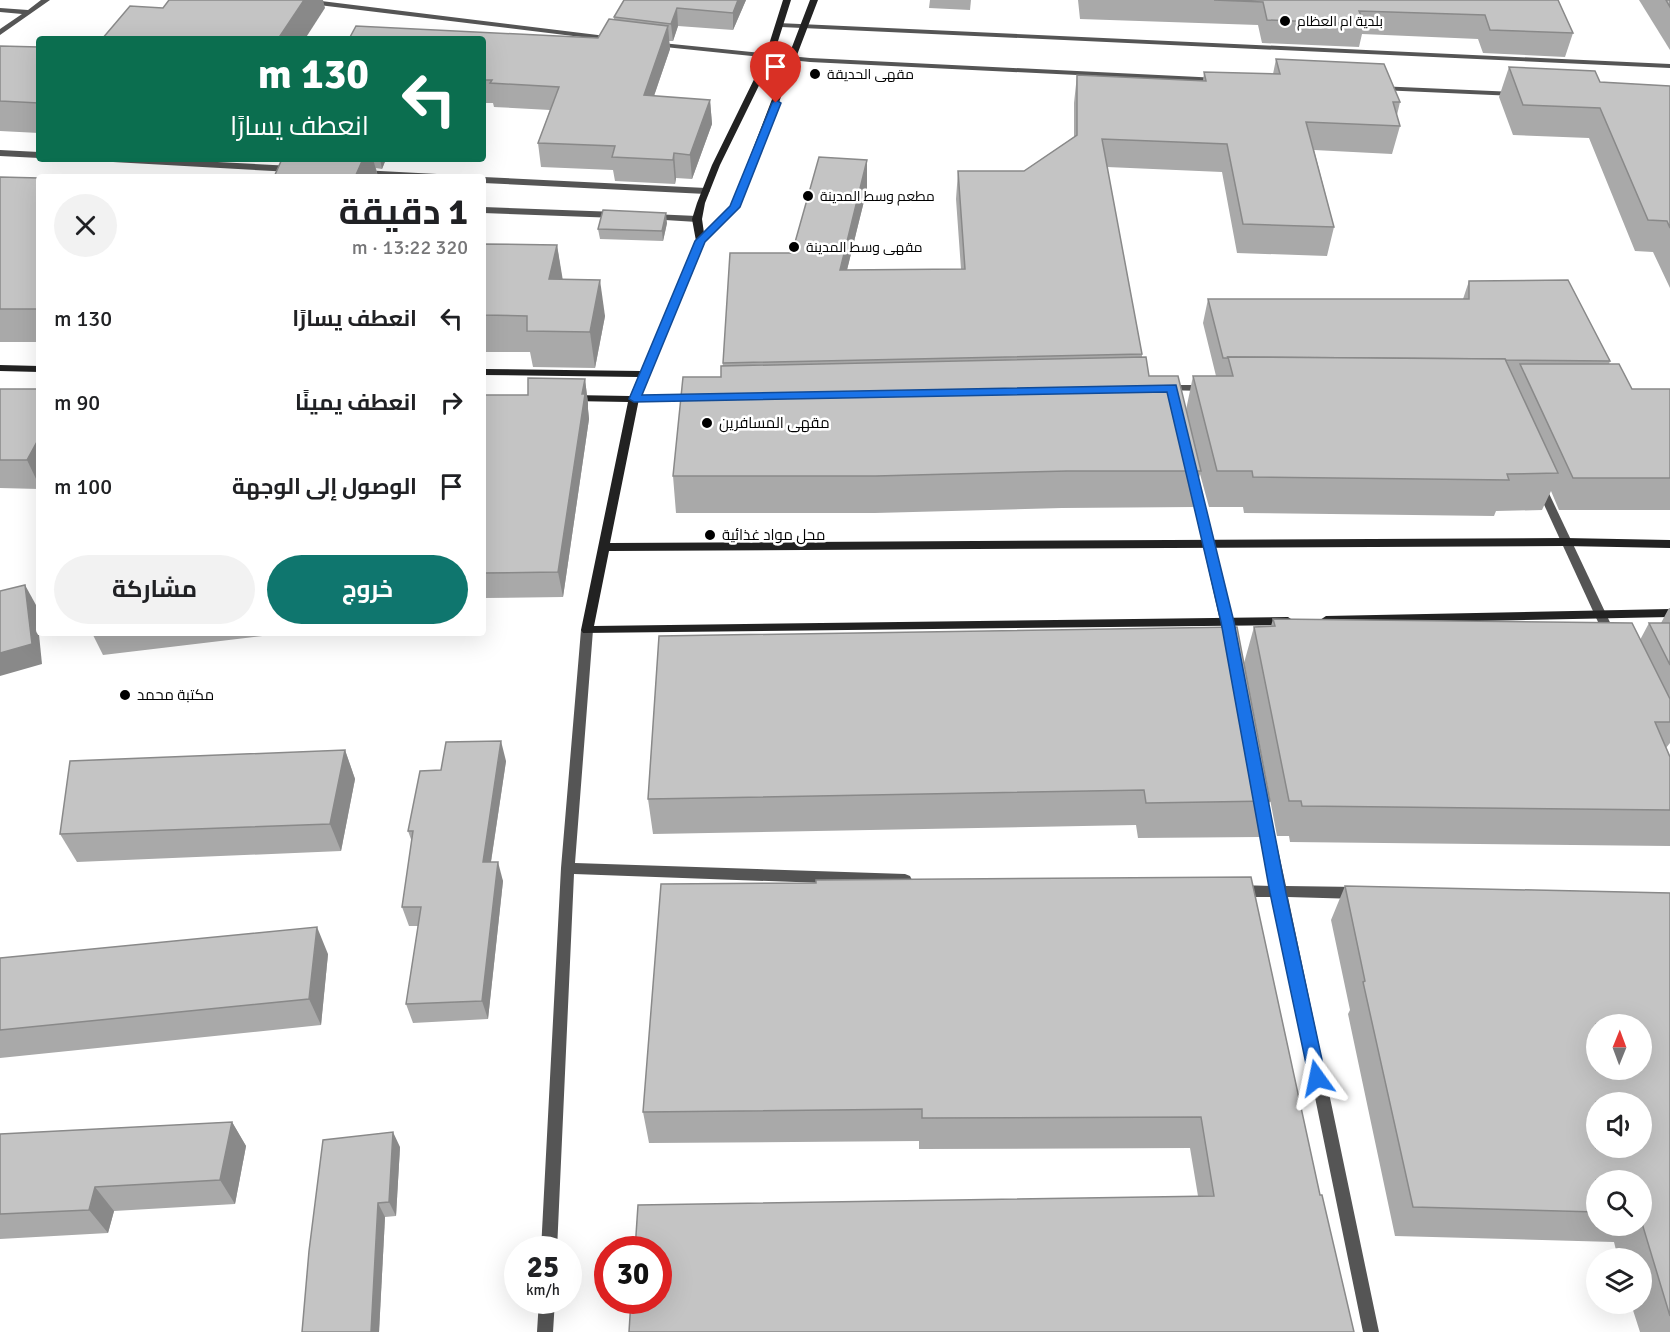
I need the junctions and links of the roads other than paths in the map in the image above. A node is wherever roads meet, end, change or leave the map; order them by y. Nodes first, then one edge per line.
1 (46, 0) edge
2 (294, 0) edge
3 (788, 0) edge
4 (814, 0) edge
5 (0, 10) edge
6 (29, 12) junction
7 (781, 25) junction
8 (804, 27) junction
9 (0, 33) edge
10 (622, 40) edge
11 (646, 43) edge
12 (769, 57) junction
13 (793, 59) junction
14 (1670, 66) edge
15 (1228, 80) edge
16 (1371, 87) edge
17 (1527, 94) edge
18 (0, 153) edge
19 (36, 155) edge
20 (168, 162) edge
21 (224, 165) junction
22 (281, 168) junction
23 (301, 169) edge
24 (354, 172) edge
25 (219, 174) edge
26 (277, 174) edge
27 (387, 174) edge
28 (486, 180) edge
29 (706, 191) junction
30 (486, 210) edge
31 (626, 216) edge
32 (638, 216) edge
33 (697, 219) junction
34 (701, 241) junction
35 (0, 368) edge
36 (36, 369) edge
37 (486, 372) edge
38 (645, 374) junction
39 (1148, 388) edge
40 (1219, 388) edge
41 (706, 397) edge
42 (565, 398) edge
43 (634, 399) junction
44 (1190, 466) edge
45 (1536, 477) edge
46 (1565, 542) junction
47 (1208, 543) junction
48 (1670, 544) edge
49 (604, 547) junction
50 (1670, 613) edge
51 (1600, 615) junction
52 (1228, 622) junction
53 (587, 630) junction
54 (1615, 646) edge
55 (1234, 657) edge
56 (1258, 787) edge
57 (568, 868) junction
58 (923, 880) edge
59 (1219, 891) edge
60 (1278, 893) junction
61 (1373, 894) edge
62 (550, 1236) edge
63 (546, 1314) edge
64 (545, 1332) edge
65 (1371, 1332) edge

1 - 6 street
2 - 10 street
3 - 7 main road
4 - 8 main road
5 - 6 street
6 - 9 street
7 - 8 street
7 - 12 main road
8 - 13 main road
8 - 14 street
11 - 12 street
12 - 13 street
12 - 29 main road
13 - 15 street
13 - 34 main road
16 - 17 street
18 - 19 street
20 - 21 street
21 - 22 street
21 - 25 street
22 - 23 street
22 - 26 street
24 - 27 street
28 - 29 street
29 - 33 main road
30 - 31 street
32 - 33 street
33 - 34 main road
34 - 38 main road
35 - 36 main road
37 - 38 main road
38 - 43 main road
39 - 40 street
41 - 43 street
42 - 43 main road
43 - 49 main road
44 - 47 street
45 - 46 street
46 - 47 main road
46 - 48 main road
46 - 51 street
47 - 49 main road
47 - 52 street
49 - 53 main road
50 - 51 main road
51 - 52 main road
51 - 54 street
52 - 53 main road
52 - 55 street
53 - 57 street
56 - 60 street
57 - 58 street
57 - 62 street
59 - 60 street
60 - 61 street
60 - 65 street
63 - 64 street

